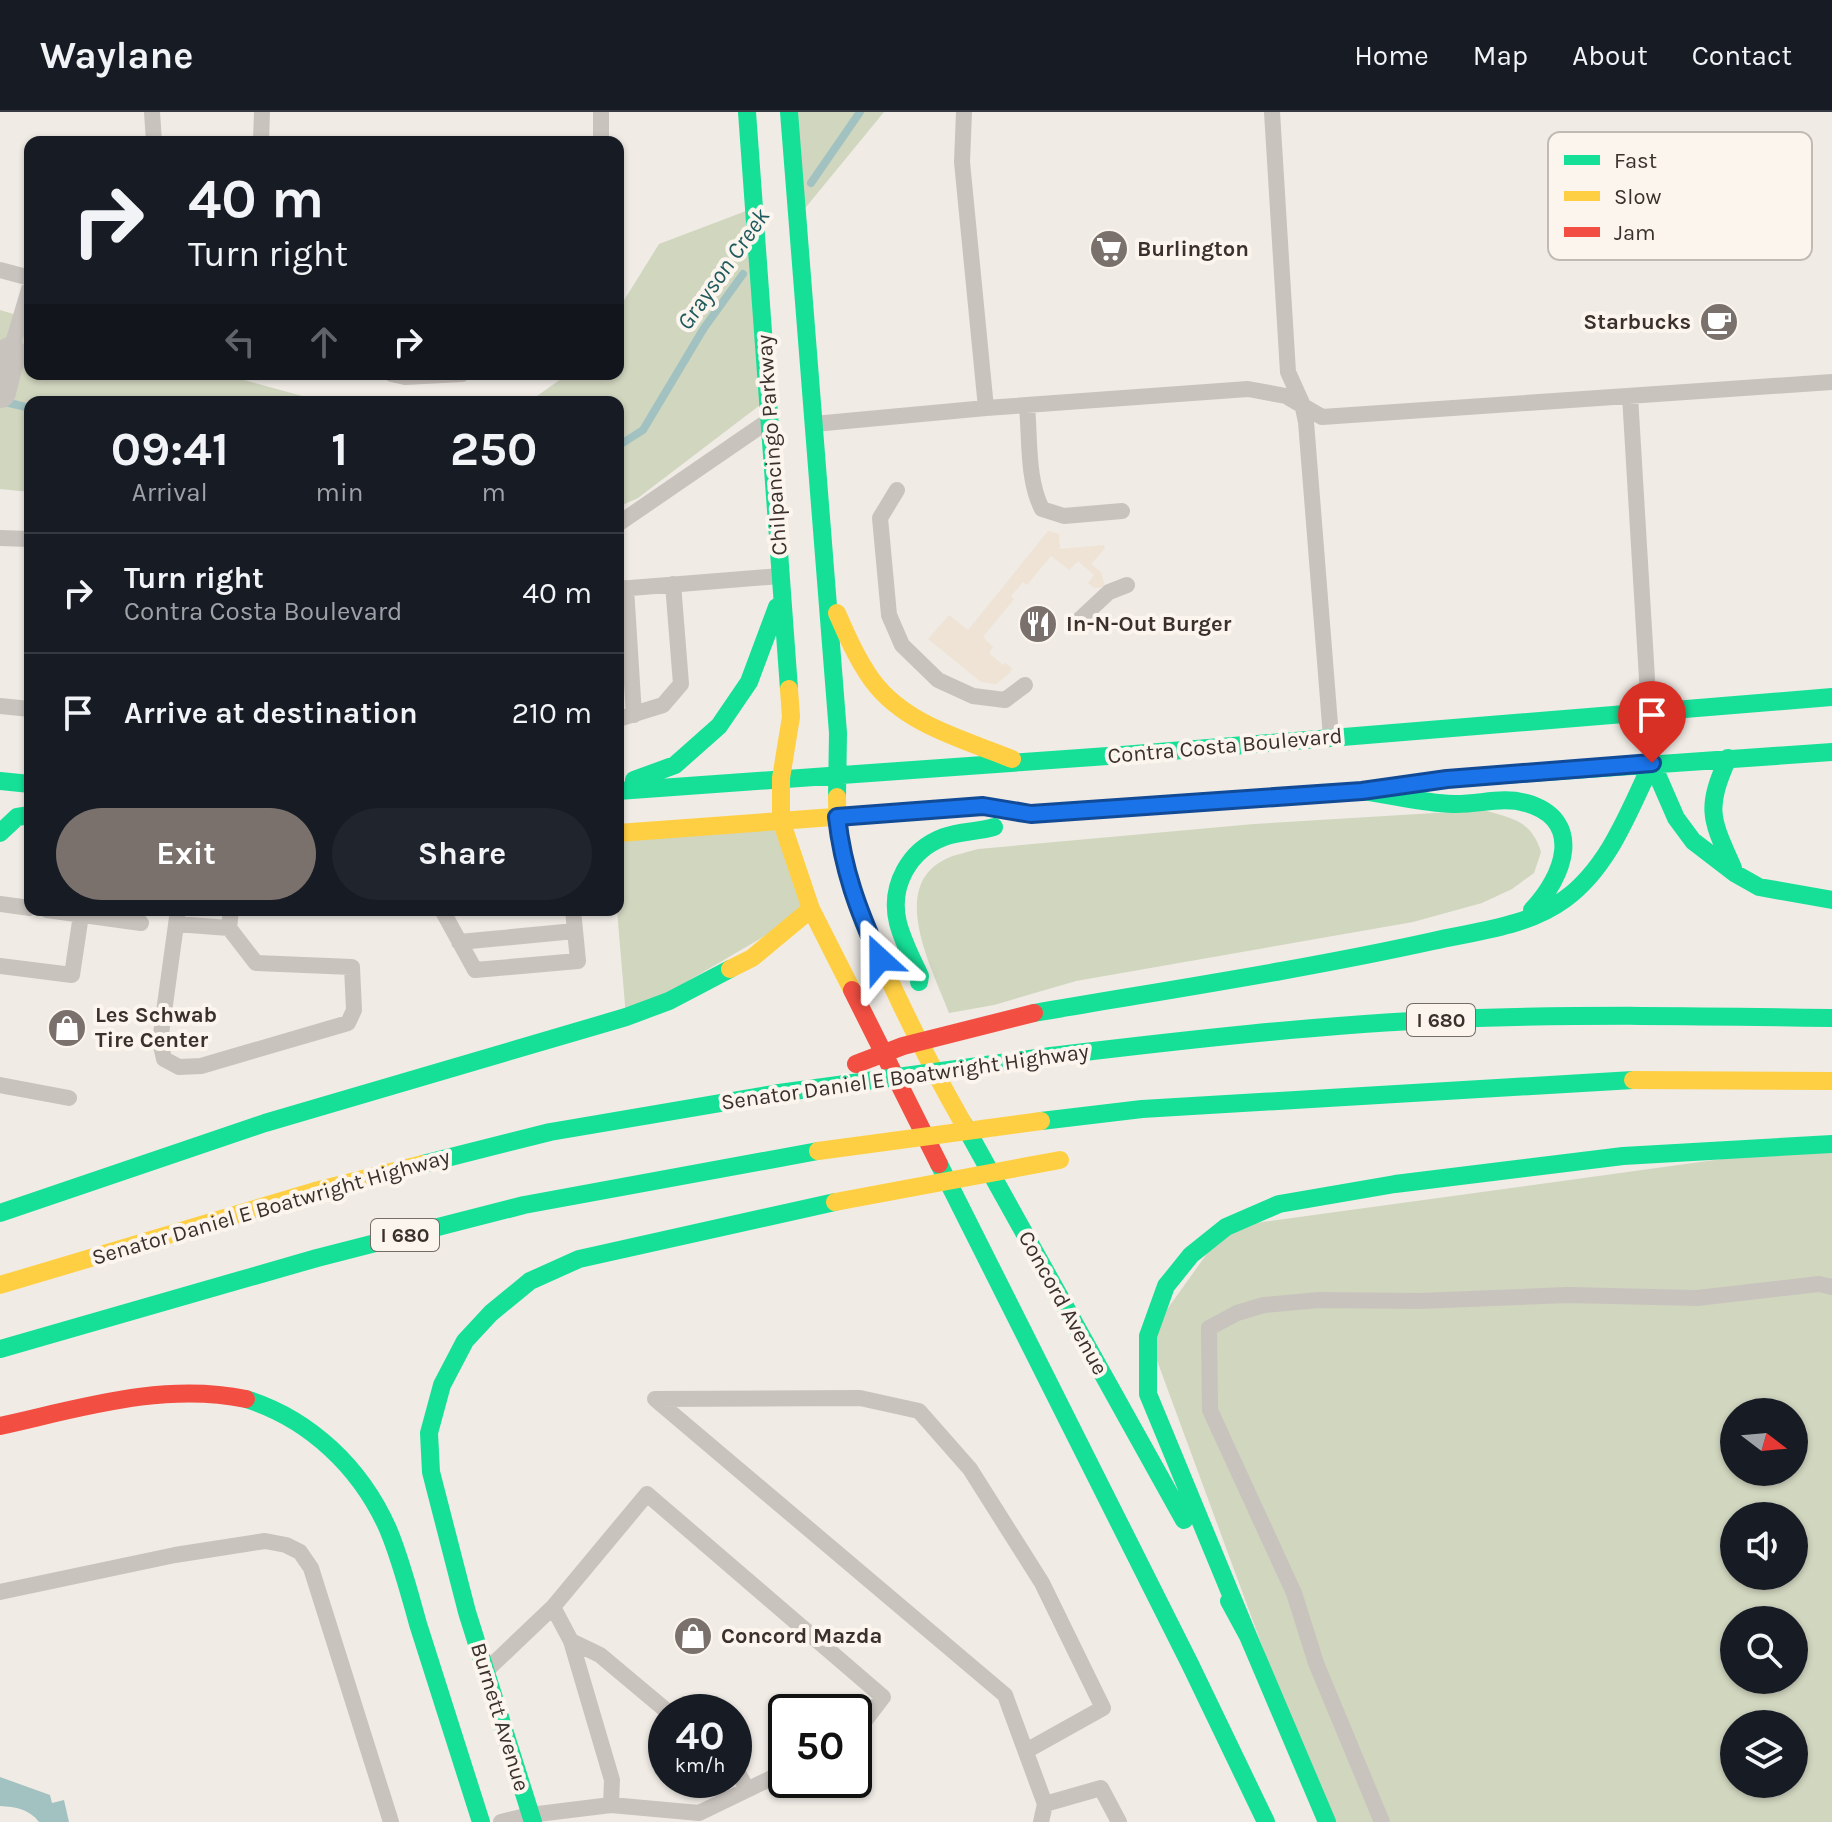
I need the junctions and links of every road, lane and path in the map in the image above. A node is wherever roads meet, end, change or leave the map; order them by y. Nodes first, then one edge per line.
1 (152, 112) edge
2 (262, 112) edge
3 (601, 112) edge
4 (747, 112) edge
5 (789, 112) edge
6 (964, 112) edge
7 (1272, 112) edge
8 (771, 124) dead end
9 (154, 136) edge
10 (261, 136) edge
11 (601, 136) edge
12 (792, 154) junction
13 (0, 270) edge
14 (24, 276) edge
15 (761, 300) junction
16 (24, 306) edge
17 (10, 353) joint
18 (784, 367) dead end
19 (1832, 382) edge
20 (0, 392) edge
21 (1630, 396) junction
22 (1302, 403) junction
23 (1027, 406) junction
24 (986, 408) junction
25 (790, 414) dead end
26 (769, 420) junction
27 (813, 424) junction
28 (897, 490) dead end
29 (1122, 511) dead end
30 (624, 520) edge
31 (0, 538) edge
32 (24, 539) edge
33 (673, 584) junction
34 (781, 585) junction
35 (1127, 585) dead end
36 (624, 589) edge
37 (827, 592) junction
38 (1079, 620) dead end
39 (624, 653) edge
40 (1025, 685) dead end
41 (1832, 697) edge
42 (0, 706) edge
43 (24, 708) edge
44 (1650, 710) junction
45 (626, 717) edge
46 (1331, 737) junction
47 (1832, 752) edge
48 (1728, 758) junction
49 (1021, 763) junction
50 (1652, 763) junction
51 (837, 773) junction
52 (781, 778) junction
53 (0, 781) edge
54 (24, 783) edge
55 (624, 786) edge
56 (624, 788) edge
57 (1362, 791) junction
58 (1031, 814) junction
59 (24, 816) edge
60 (837, 817) junction
61 (781, 820) junction
62 (624, 833) edge
63 (0, 834) edge
64 (24, 836) edge
65 (1736, 874) junction
66 (1832, 900) edge
67 (0, 904) edge
68 (24, 907) edge
69 (811, 909) junction
70 (81, 916) edge
71 (88, 916) edge
72 (230, 916) edge
73 (445, 916) edge
74 (574, 916) edge
75 (177, 917) edge
76 (1523, 920) junction
77 (141, 923) dead end
78 (229, 928) junction
79 (575, 931) junction
80 (459, 942) junction
81 (0, 966) edge
82 (1832, 1018) edge
83 (915, 1037) junction
84 (1832, 1081) edge
85 (0, 1085) edge
86 (779, 1093) junction
87 (69, 1098) dead end
88 (1142, 1109) junction
89 (1107, 1131) dead end
90 (1832, 1144) edge
91 (1066, 1156) dead end
92 (0, 1213) edge
93 (0, 1285) edge
94 (1832, 1287) edge
95 (0, 1349) edge
96 (0, 1426) edge
97 (0, 1592) edge
98 (553, 1607) junction
99 (1248, 1636) junction
100 (571, 1641) junction
101 (486, 1671) junction
102 (648, 1695) edge
103 (872, 1711) edge
104 (1026, 1751) junction
105 (729, 1798) edge
106 (1045, 1804) junction
107 (611, 1805) junction
108 (532, 1818) edge
109 (474, 1820) edge
110 (391, 1822) edge
111 (501, 1822) edge
112 (1041, 1822) edge
113 (1119, 1822) edge
114 (1266, 1822) edge
115 (1327, 1822) edge
116 (1382, 1822) edge

1 - 9 lane
2 - 10 lane
3 - 11 lane
4 - 15 main road, Chilpancingo Parkway
5 - 12 main road, Chilpancingo Parkway
6 - 24 lane
7 - 22 lane
8 - 12 main road
12 - 27 main road, Chilpancingo Parkway
13 - 14 lane
15 - 18 main road
15 - 26 main road, Chilpancingo Parkway
16 - 17 lane
17 - 20 street
19 - 21 lane
21 - 22 lane
21 - 44 lane
22 - 23 lane
22 - 46 lane
23 - 24 lane
23 - 29 lane
24 - 27 lane
25 - 27 main road
26 - 30 lane
26 - 34 main road, Chilpancingo Parkway
27 - 37 main road, Chilpancingo Parkway
28 - 40 lane
31 - 32 lane
33 - 34 lane
33 - 36 lane
33 - 45 lane
34 - 52 main road, Chilpancingo Parkway
34 - 55 main road
35 - 38 lane
37 - 49 main road
37 - 51 main road, Chilpancingo Parkway
39 - 45 lane
41 - 44 main road, Contra Costa Boulevard
42 - 43 lane
44 - 46 main road, Contra Costa Boulevard
44 - 50 lane
46 - 49 main road, Contra Costa Boulevard
47 - 48 main road
48 - 50 main road
48 - 65 main road
49 - 51 main road, Contra Costa Boulevard
50 - 57 main road
50 - 65 main road
50 - 76 main road
51 - 52 main road, Contra Costa Boulevard
51 - 60 main road, Concord Avenue
52 - 56 main road, Contra Costa Boulevard
52 - 61 main road, Concord Avenue
53 - 54 main road
57 - 58 main road
57 - 76 main road
58 - 60 main road
58 - 83 main road
59 - 63 main road
60 - 61 main road
60 - 83 main road, Concord Avenue
61 - 62 main road
61 - 69 main road, Concord Avenue
63 - 64 main road
65 - 66 main road
67 - 68 lane
69 - 92 main road
69 - 114 main road, Concord Avenue
70 - 81 lane
71 - 77 lane
72 - 78 lane
73 - 80 lane
74 - 79 lane
75 - 78 lane
75 - 78 lane
76 - 86 main road, bridge
79 - 80 lane
79 - 80 lane
82 - 86 main road, Senator Daniel E Boatwright Highway / I 680, bridge
83 - 99 main road, Concord Avenue
84 - 88 main road, I 680
85 - 87 lane
86 - 93 main road, Senator Daniel E Boatwright Highway / I 680
88 - 89 main road
88 - 95 main road, I 680, bridge
90 - 99 main road
91 - 101 main road, Burnett Avenue, bridge
94 - 116 lane
96 - 109 main road
97 - 110 lane
98 - 100 lane
98 - 101 lane
98 - 103 lane
99 - 115 main road, Concord Avenue
100 - 102 lane
100 - 107 lane
101 - 108 main road, Burnett Avenue
104 - 104 lane
104 - 106 lane
105 - 107 lane
106 - 112 lane
106 - 113 lane
107 - 108 lane
108 - 111 lane

